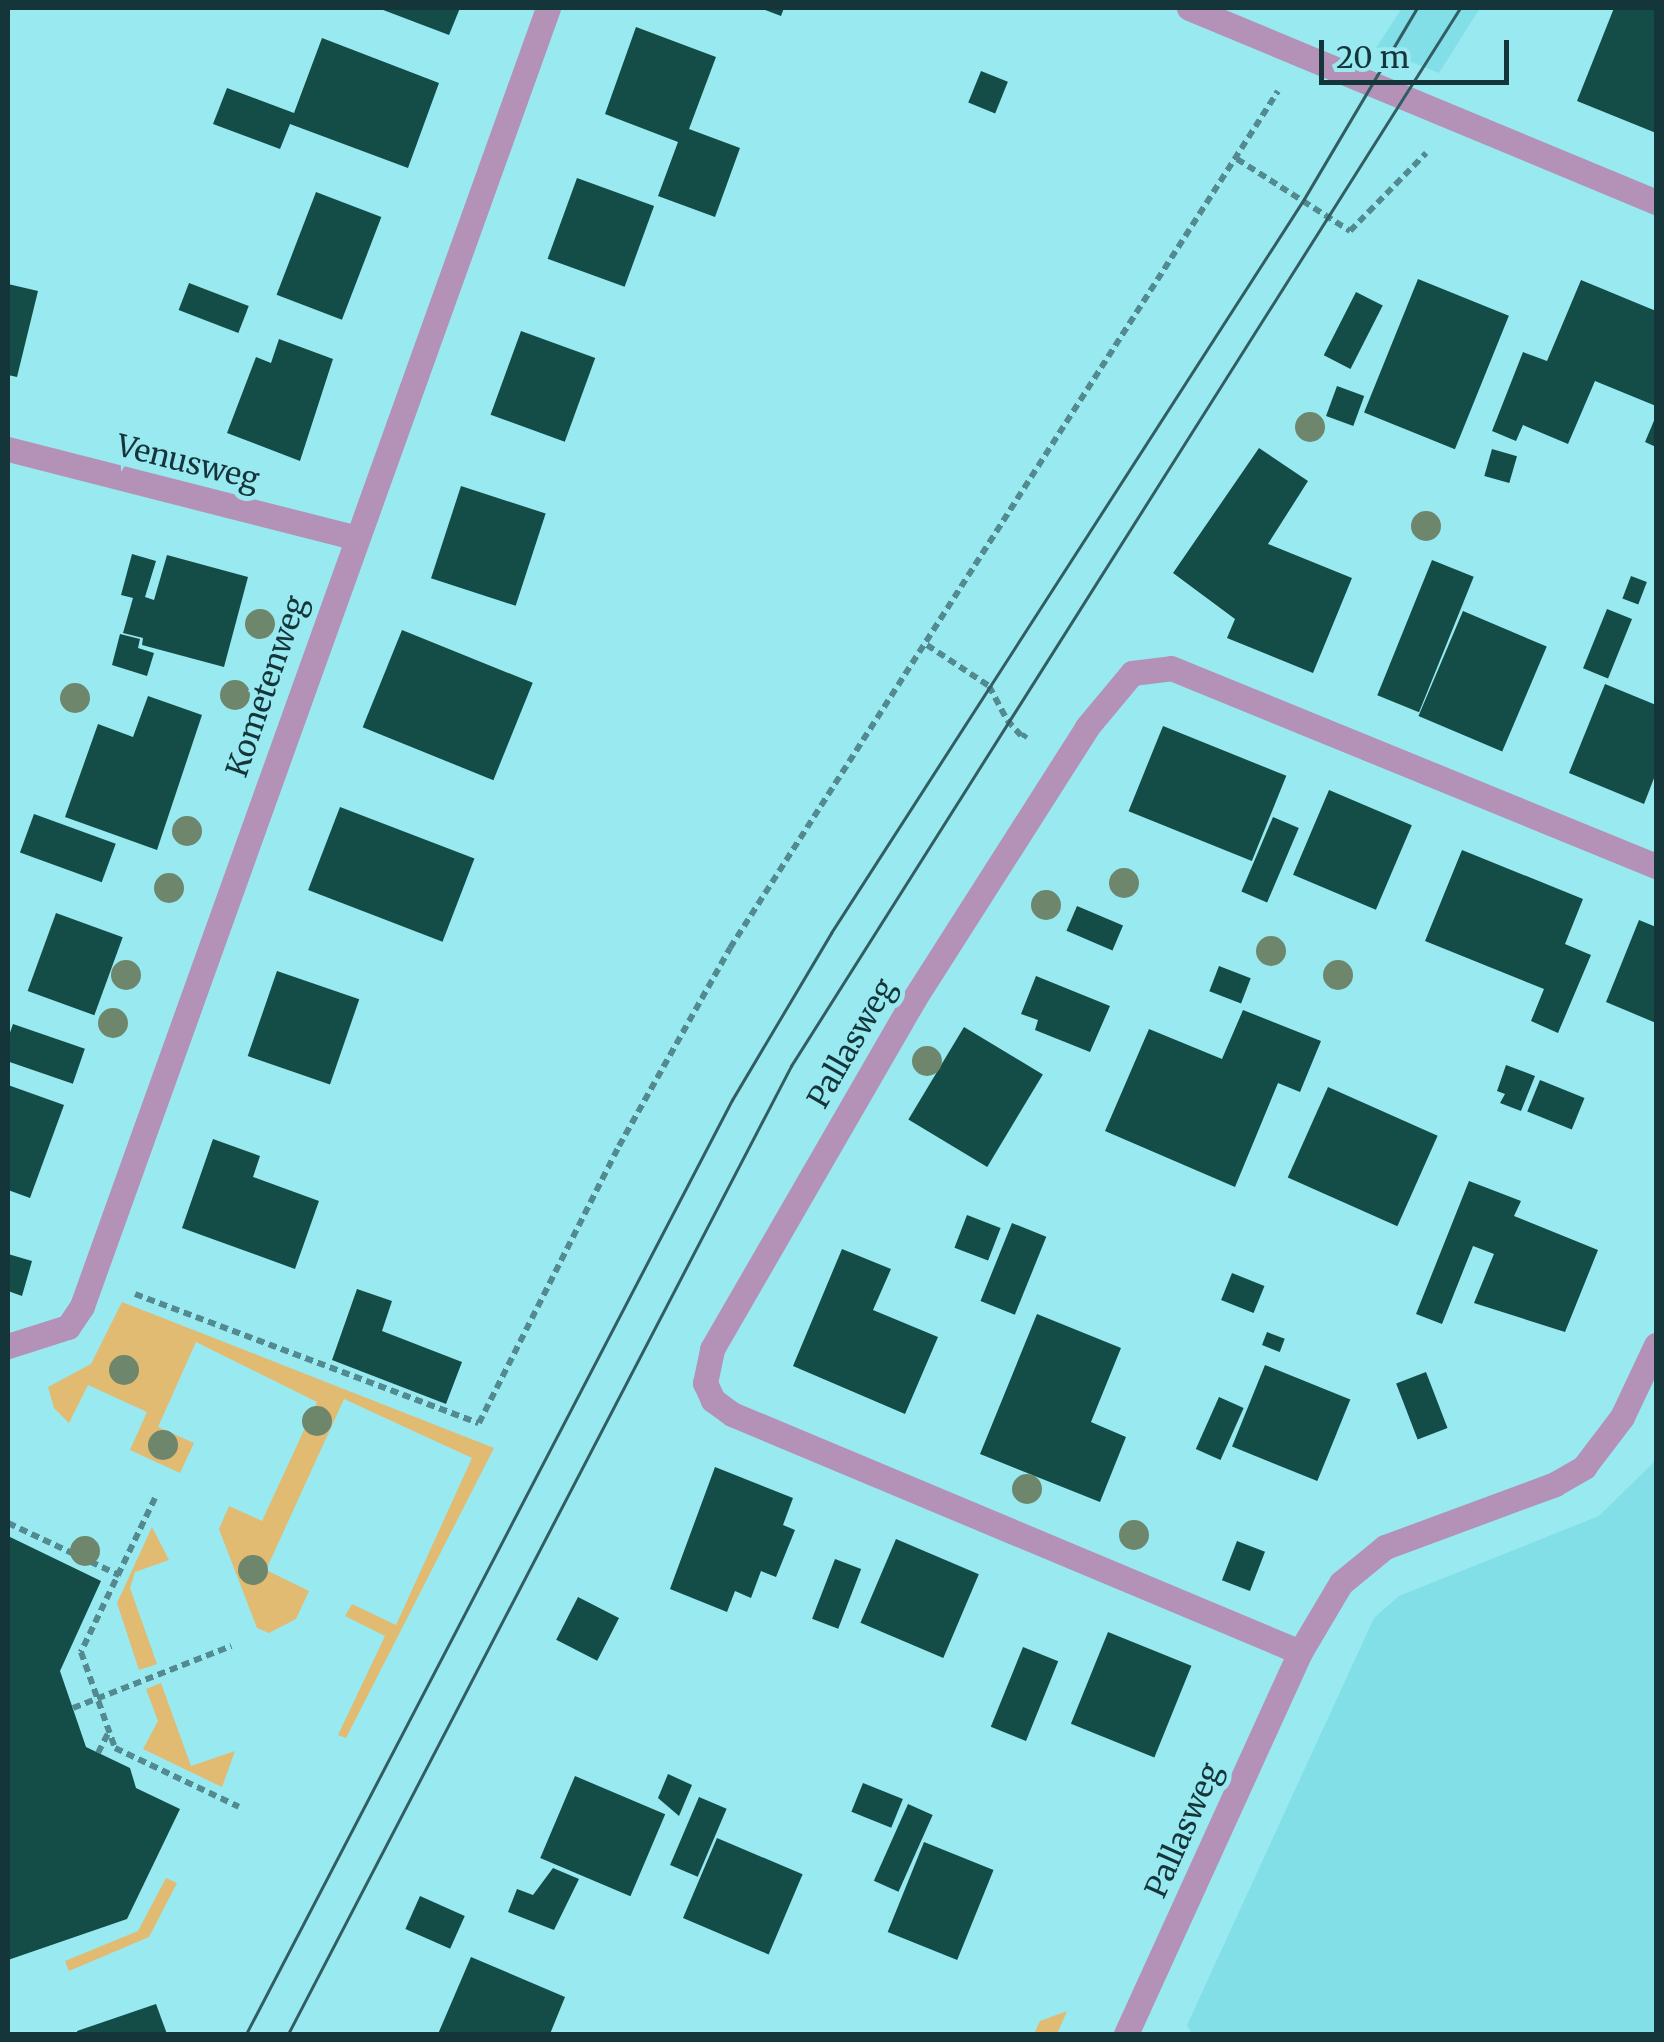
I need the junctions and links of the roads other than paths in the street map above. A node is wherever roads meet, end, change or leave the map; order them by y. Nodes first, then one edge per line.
1 (548, 8) edge
2 (1190, 8) edge
3 (1656, 202) edge
4 (8, 449) edge
5 (353, 538) junction
6 (1656, 866) edge
7 (1656, 1345) edge
8 (8, 1346) edge
9 (1300, 1652) junction
10 (1126, 2034) edge

1 - 5 street, Kometenweg
2 - 3 street
4 - 5 street, Venusweg
5 - 8 street, Kometenweg
6 - 9 street, Pallasweg
7 - 9 street, Pallasweg
9 - 10 street, Pallasweg

